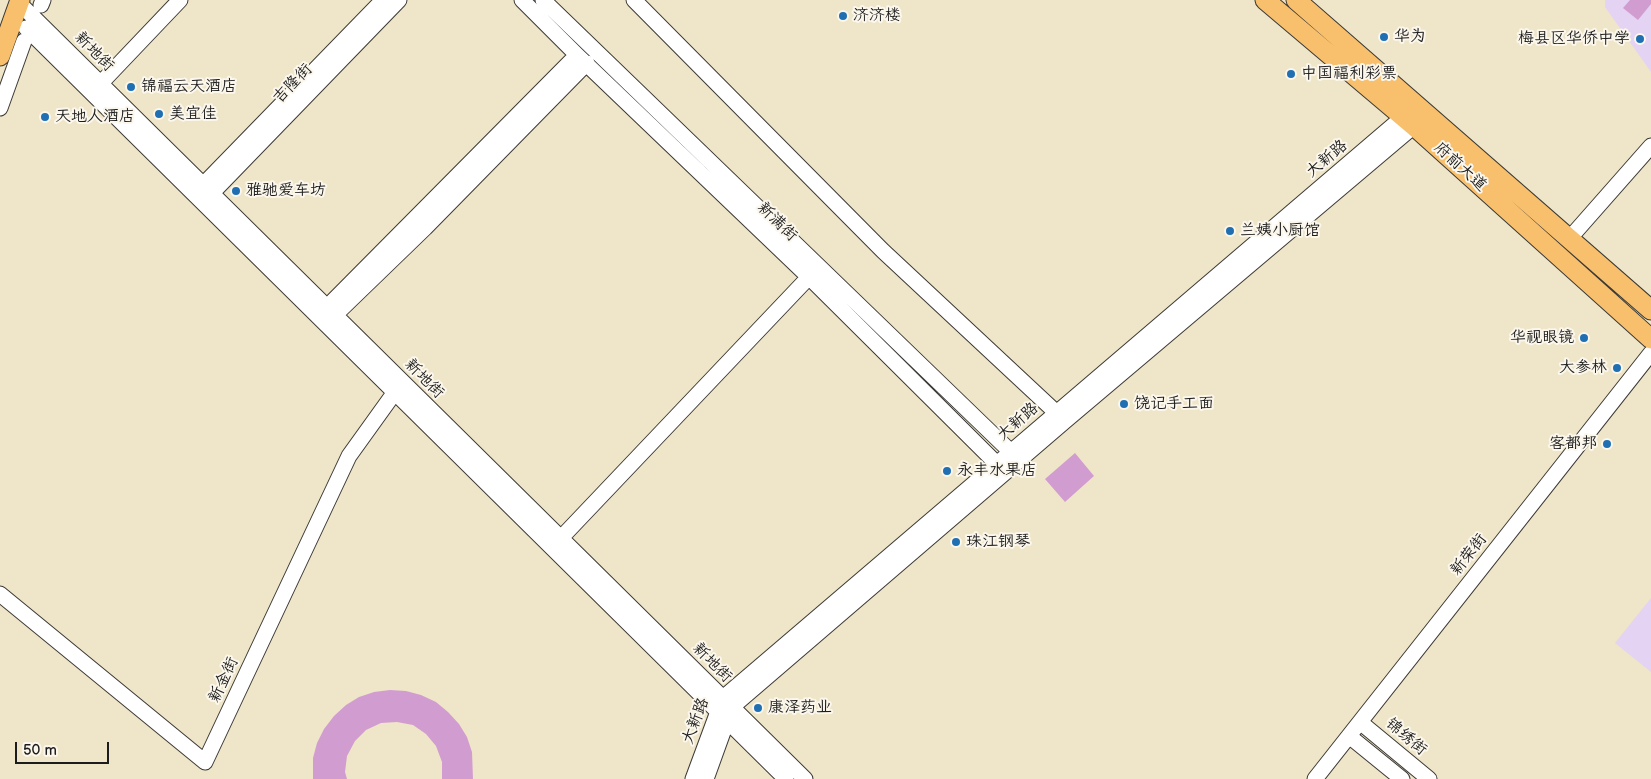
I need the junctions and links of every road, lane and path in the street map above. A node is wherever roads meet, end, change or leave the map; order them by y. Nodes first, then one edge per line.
1 (170, 0) edge
2 (180, 0) edge
3 (383, 0) edge
4 (399, 0) edge
5 (522, 0) edge
6 (543, 0) edge
7 (634, 0) edge
8 (1265, 0) edge
9 (1296, 0) edge
10 (20, 1) edge
11 (0, 56) edge
12 (582, 59) junction
13 (98, 81) junction
14 (0, 108) edge
15 (1409, 121) junction
16 (1651, 146) edge
17 (208, 188) junction
18 (1569, 239) junction
19 (809, 277) junction
20 (1651, 310) edge
21 (331, 311) junction
22 (1651, 339) edge
23 (1651, 353) edge
24 (402, 381) junction
25 (1065, 421) junction
26 (1010, 452) junction
27 (1005, 473) junction
28 (561, 538) junction
29 (0, 594) edge
30 (727, 703) junction
31 (1360, 722) junction
32 (1349, 736) junction
33 (693, 779) edge
34 (706, 779) edge
35 (786, 779) edge
36 (805, 779) edge
37 (1315, 779) edge
38 (1402, 779) edge
39 (1429, 779) edge

1 - 13 street
2 - 13 street
3 - 17 street, 吉隆街
4 - 17 street, 吉隆街
5 - 12 street, 新满街
6 - 26 street, 新满街
7 - 25 street
8 - 15 main road, 府前大道
9 - 18 main road, 府前大道
10 - 11 main road
10 - 13 street, 新地街
12 - 19 street, 新满街
12 - 21 street
13 - 17 street, 新地街
14 - 35 street, 新地街
15 - 22 main road, 府前大道
15 - 25 street, 大新路
15 - 26 street, 大新路
16 - 18 street
17 - 21 street, 新地街
18 - 20 main road, 府前大道
19 - 27 street, 新满街
19 - 28 street
21 - 24 street, 新地街
23 - 31 street, 新荣街
24 - 28 street, 新地街
24 - 29 street, 新金街
25 - 27 street, 大新路
26 - 30 street, 大新路
27 - 30 street, 大新路
28 - 30 street, 新地街
30 - 33 street, 大新路
30 - 34 street, 大新路
30 - 36 street, 新地街
31 - 32 street, 新荣街
31 - 39 street, 锦绣街
32 - 37 street, 新荣街
32 - 38 street

